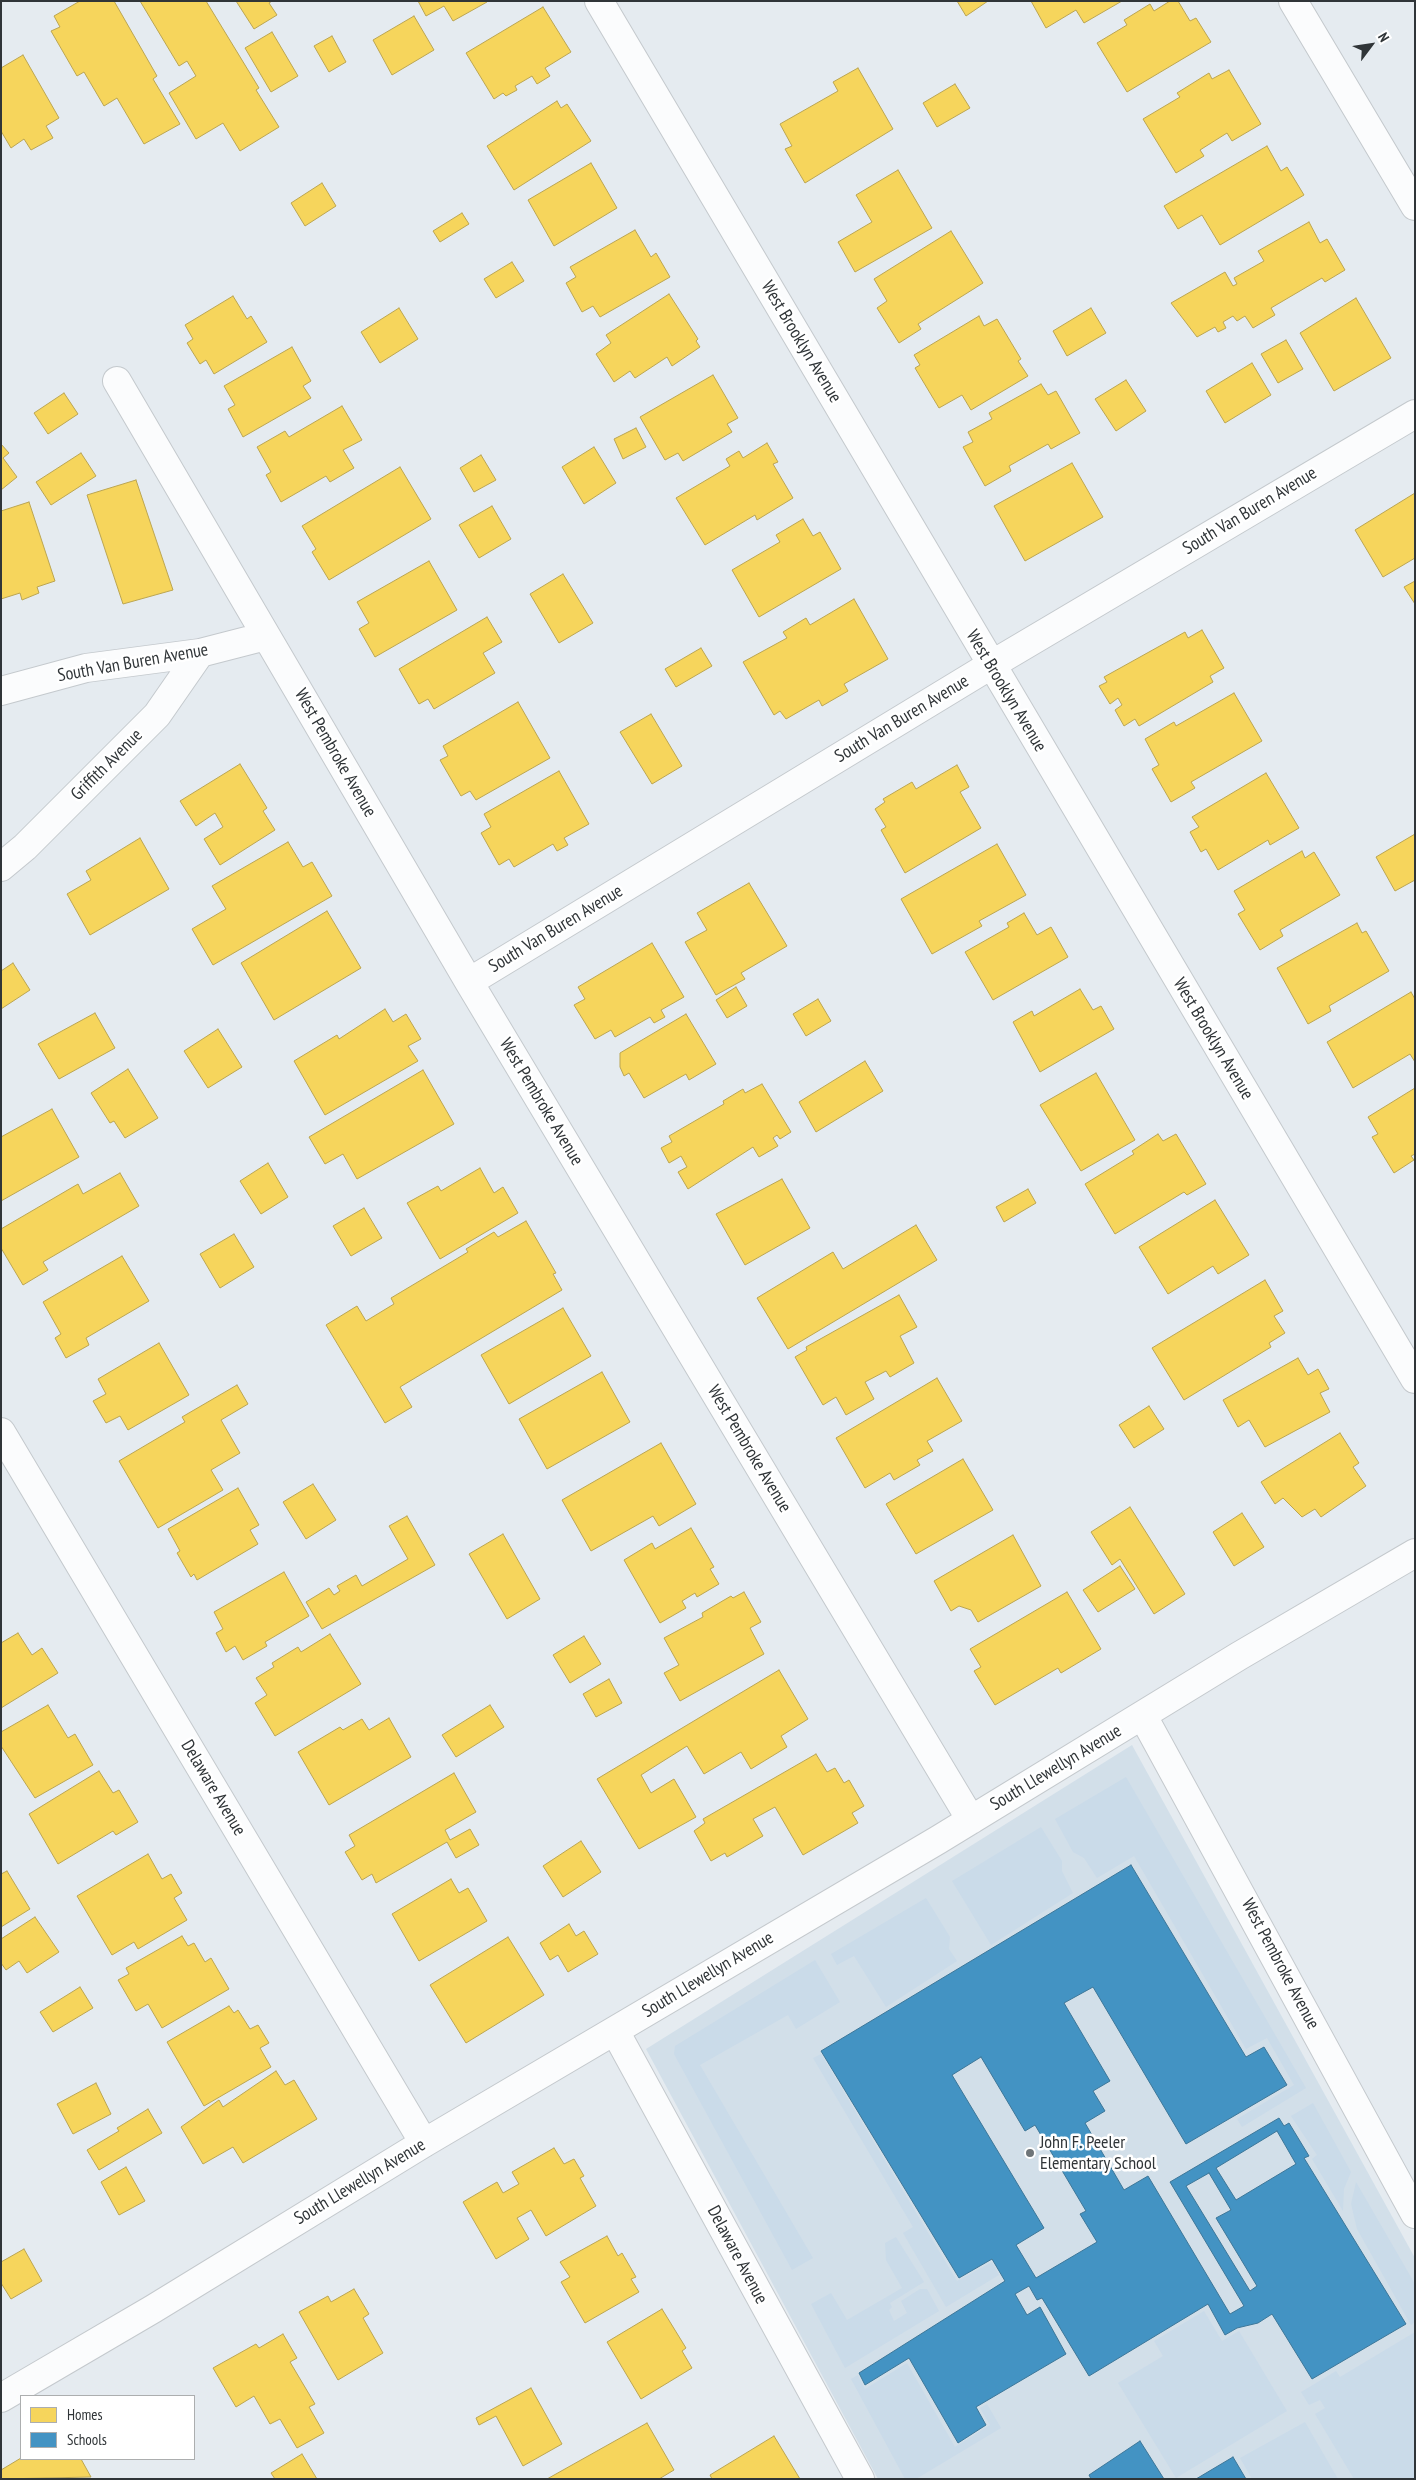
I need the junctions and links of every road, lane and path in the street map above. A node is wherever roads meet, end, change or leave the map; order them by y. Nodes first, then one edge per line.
1 (599, 1) edge
2 (1293, 1) edge
3 (1415, 206) edge
4 (117, 381) dead end
5 (1415, 414) edge
6 (266, 636) junction
7 (200, 653) junction
8 (991, 665) junction
9 (1, 691) edge
10 (1, 867) edge
11 (469, 982) junction
12 (1415, 1379) edge
13 (1, 1432) edge
14 (1415, 1553) edge
15 (1143, 1716) junction
16 (971, 1820) junction
17 (615, 2031) junction
18 (424, 2143) junction
19 (1415, 2214) edge
20 (1, 2398) edge
21 (860, 2479) edge

1 - 8 street, West Brooklyn Avenue
2 - 3 street
4 - 6 street, West Pembroke Avenue
5 - 8 street, South Van Buren Avenue
6 - 7 street, South Van Buren Avenue
6 - 11 street, West Pembroke Avenue
7 - 9 street, South Van Buren Avenue
7 - 10 street, Griffith Avenue
8 - 11 street, South Van Buren Avenue
8 - 12 street, West Brooklyn Avenue
11 - 16 street, West Pembroke Avenue
13 - 18 street, Delaware Avenue
14 - 15 street, South Llewellyn Avenue
15 - 16 street, South Llewellyn Avenue
15 - 19 street, West Pembroke Avenue
16 - 17 street, South Llewellyn Avenue
17 - 18 street, South Llewellyn Avenue
17 - 21 street, Delaware Avenue
18 - 20 street, South Llewellyn Avenue

